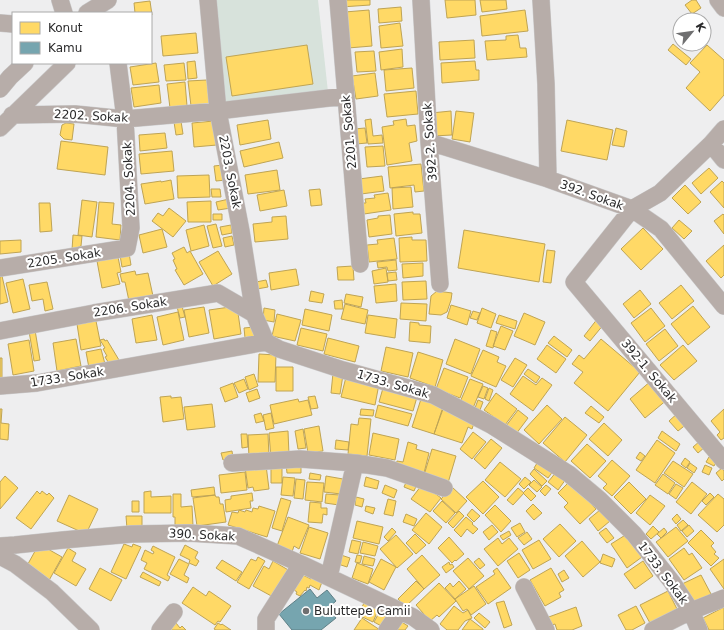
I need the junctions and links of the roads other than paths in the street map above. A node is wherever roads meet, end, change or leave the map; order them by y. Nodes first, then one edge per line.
1 (60, 0) edge
2 (110, 0) edge
3 (208, 0) edge
4 (338, 0) edge
5 (421, 0) edge
6 (541, 0) edge
7 (718, 0) edge
8 (724, 8) edge
9 (64, 12) edge
10 (89, 12) edge
11 (103, 12) edge
12 (112, 12) edge
13 (0, 23) edge
14 (12, 24) edge
15 (24, 64) edge
16 (66, 64) edge
17 (118, 64) edge
18 (0, 89) edge
19 (346, 96) junction
20 (218, 111) junction
21 (12, 115) junction
22 (125, 119) junction
23 (0, 128) edge
24 (724, 129) edge
25 (429, 142) junction
26 (711, 144) junction
27 (724, 160) edge
28 (548, 179) junction
29 (632, 210) junction
30 (127, 248) joint
31 (360, 264) dead end
32 (0, 268) edge
33 (440, 284) dead end
34 (724, 306) edge
35 (254, 314) junction
36 (0, 331) edge
37 (266, 342) junction
38 (0, 386) edge
39 (724, 461) edge
40 (232, 463) dead end
41 (355, 463) junction
42 (444, 488) dead end
43 (0, 546) edge
44 (0, 556) edge
45 (301, 564) junction
46 (329, 577) junction
47 (524, 587) dead end
48 (724, 598) edge
49 (400, 611) junction
50 (691, 611) junction
51 (174, 612) dead end
52 (91, 630) edge
53 (160, 630) edge
54 (266, 630) edge
55 (387, 630) edge
56 (432, 630) edge
57 (546, 630) edge
58 (653, 630) edge
59 (699, 630) edge

1 - 9 street
2 - 10 street
2 - 11 street
2 - 12 street
3 - 20 street, 2203. Sokak
4 - 19 street, 2201. Sokak
5 - 25 street, 392-2. Sokak
6 - 28 street, 392. Sokak
7 - 8 street
13 - 14 street
15 - 18 street
16 - 21 street
17 - 22 street, 2204. Sokak
19 - 20 street, 2202. Sokak
19 - 31 street, 2201. Sokak
20 - 22 street, 2202. Sokak
20 - 35 street, 2203. Sokak
21 - 22 street, 2202. Sokak
21 - 23 street
22 - 30 street, 2204. Sokak
24 - 26 street
25 - 28 street
25 - 33 street, 392-2. Sokak
26 - 27 street
26 - 29 street
28 - 29 street, 392. Sokak
29 - 34 street, 392. Sokak
29 - 39 street, 392-1. Sokak
30 - 32 street, 2205. Sokak
35 - 36 street, 2206. Sokak
35 - 37 street, 2203. Sokak
37 - 38 street, 1733. Sokak
37 - 50 street, 1733. Sokak
40 - 41 street
41 - 42 street
41 - 46 street
43 - 45 street, 390. Sokak
44 - 52 street
45 - 46 street, 390. Sokak
45 - 54 street
46 - 49 street, 390. Sokak
47 - 57 street
48 - 50 street
49 - 55 street
49 - 56 street, 390. Sokak
50 - 58 street
50 - 59 street, 1733. Sokak
51 - 53 street

